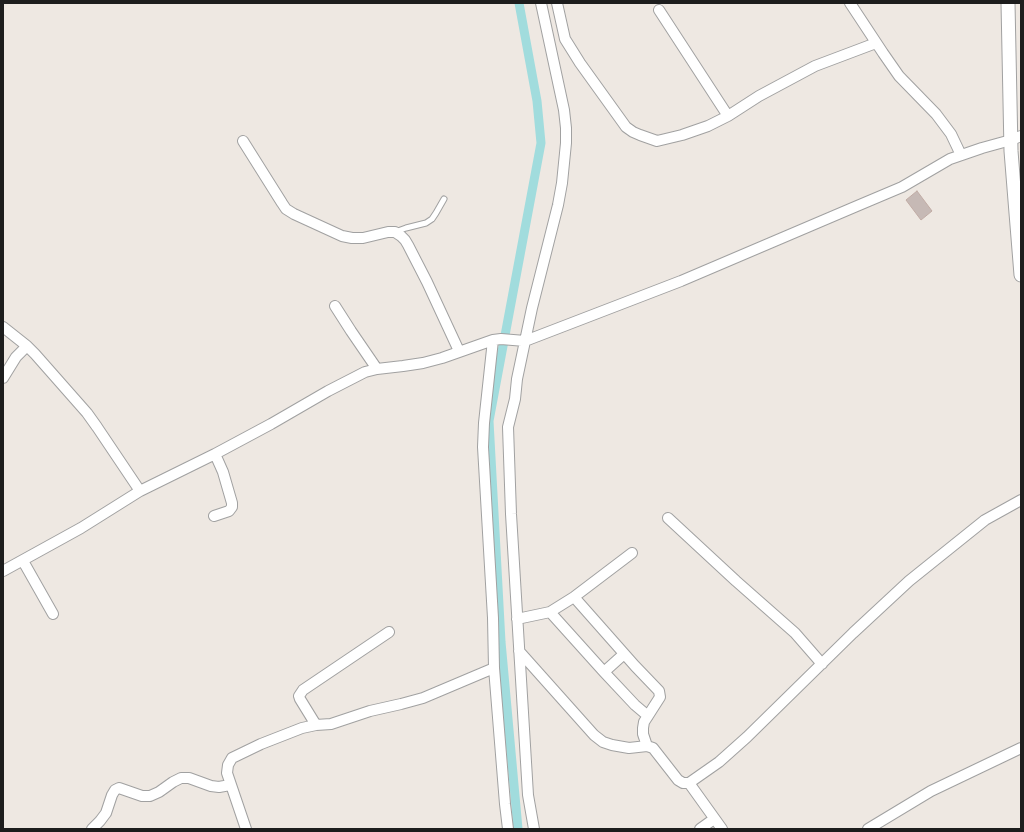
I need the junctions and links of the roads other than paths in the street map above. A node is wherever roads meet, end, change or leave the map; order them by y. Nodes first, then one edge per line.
1 (541, 3) edge
2 (557, 3) edge
3 (850, 3) edge
4 (1008, 3) edge
5 (659, 10) dead end
6 (876, 44) junction
7 (728, 116) junction
8 (1016, 138) edge
9 (243, 141) dead end
10 (961, 155) junction
11 (444, 199) dead end
12 (395, 232) junction
13 (1021, 275) edge
14 (335, 306) dead end
15 (3, 327) edge
16 (497, 339) junction
17 (522, 341) junction
18 (27, 346) junction
19 (459, 351) junction
20 (377, 369) junction
21 (3, 378) edge
22 (215, 454) junction
23 (140, 491) junction
24 (1021, 500) edge
25 (214, 516) dead end
26 (668, 518) dead end
27 (632, 553) dead end
28 (23, 561) junction
29 (3, 571) edge
30 (574, 597) junction
31 (550, 612) junction
32 (53, 614) dead end
33 (518, 619) junction
34 (389, 632) dead end
35 (519, 652) junction
36 (624, 654) junction
37 (822, 664) junction
38 (494, 668) junction
39 (604, 672) junction
40 (648, 716) junction
41 (316, 725) junction
42 (647, 746) junction
43 (1021, 748) edge
44 (689, 782) junction
45 (230, 785) junction
46 (714, 819) junction
47 (92, 829) edge
48 (246, 829) edge
49 (508, 829) edge
50 (534, 829) edge
51 (700, 829) edge
52 (722, 829) edge
53 (868, 829) edge

1 - 17 street
2 - 7 street
3 - 6 street
4 - 8 street
5 - 7 street
6 - 7 street
6 - 10 street
8 - 10 street
8 - 13 street
9 - 12 street
10 - 17 street
11 - 12 lane
12 - 19 street
14 - 20 street
15 - 18 street
16 - 17 street
16 - 19 street
16 - 38 street
17 - 33 street
18 - 21 street
18 - 23 street
19 - 20 street
20 - 22 street
22 - 23 street
22 - 25 street
23 - 28 street
24 - 37 street
26 - 37 street
27 - 30 street
28 - 29 street
28 - 32 street
30 - 31 street
30 - 36 street
31 - 33 street
31 - 39 street
33 - 35 street
34 - 41 street
35 - 42 street
35 - 50 street
36 - 39 street
36 - 40 street
37 - 44 street
38 - 41 street
38 - 49 street
39 - 40 street
40 - 42 street
41 - 45 street
42 - 44 street
43 - 53 street
44 - 46 street
45 - 47 street
45 - 48 street
46 - 51 street
46 - 52 street

